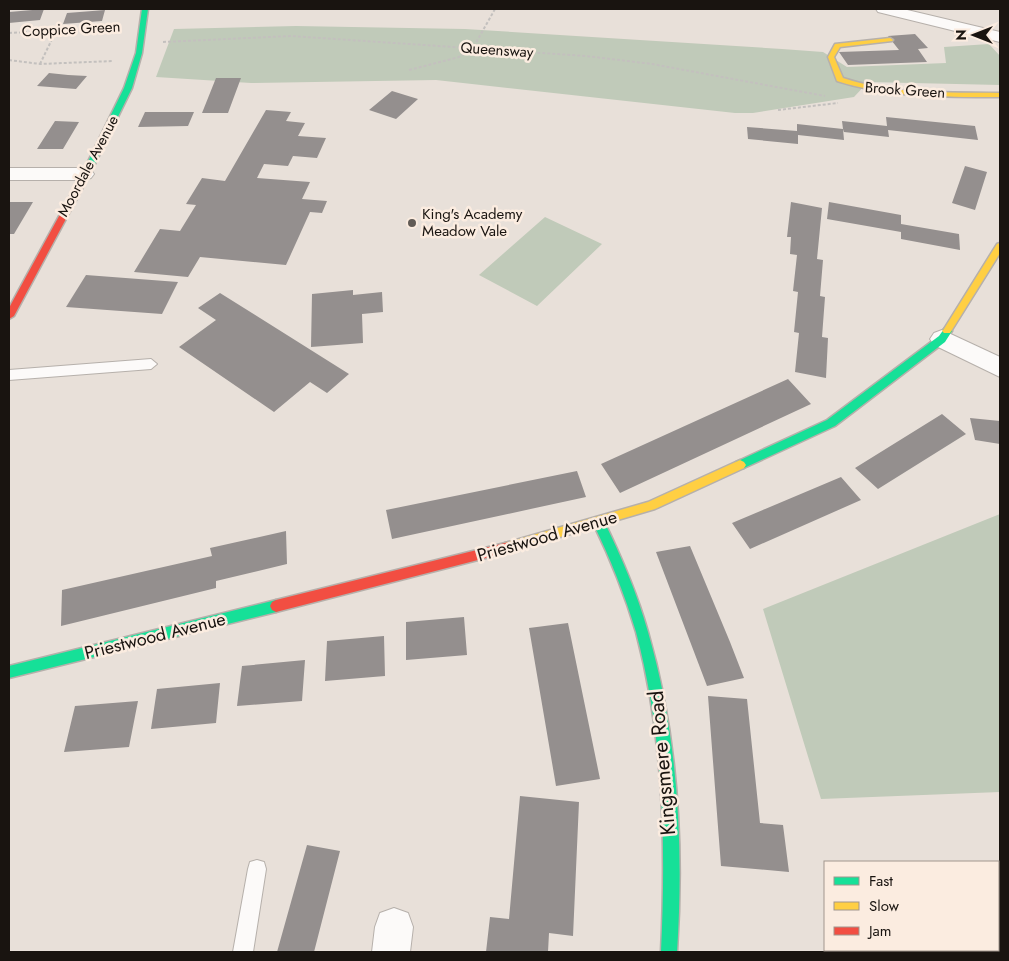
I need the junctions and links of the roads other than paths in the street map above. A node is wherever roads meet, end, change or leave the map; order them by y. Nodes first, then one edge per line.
1 (145, 9) edge
2 (884, 9) edge
3 (938, 9) edge
4 (901, 12) junction
5 (1000, 37) edge
6 (890, 40) dead end
7 (1000, 95) edge
8 (9, 174) edge
9 (84, 174) junction
10 (1000, 246) edge
11 (9, 316) edge
12 (942, 339) junction
13 (151, 364) dead end
14 (1000, 368) edge
15 (9, 375) edge
16 (600, 523) junction
17 (9, 672) edge
18 (257, 869) dead end
19 (243, 952) edge
20 (671, 952) edge

1 - 9 street, Moordale Avenue
2 - 4 street
3 - 4 street
4 - 5 street
6 - 7 street, Brook Green
8 - 9 street
9 - 11 street, Moordale Avenue
10 - 12 street, Priestwood Avenue
12 - 14 street
12 - 16 street, Priestwood Avenue
13 - 15 lane
16 - 17 street, Priestwood Avenue
16 - 20 street, Kingsmere Road
18 - 19 lane

